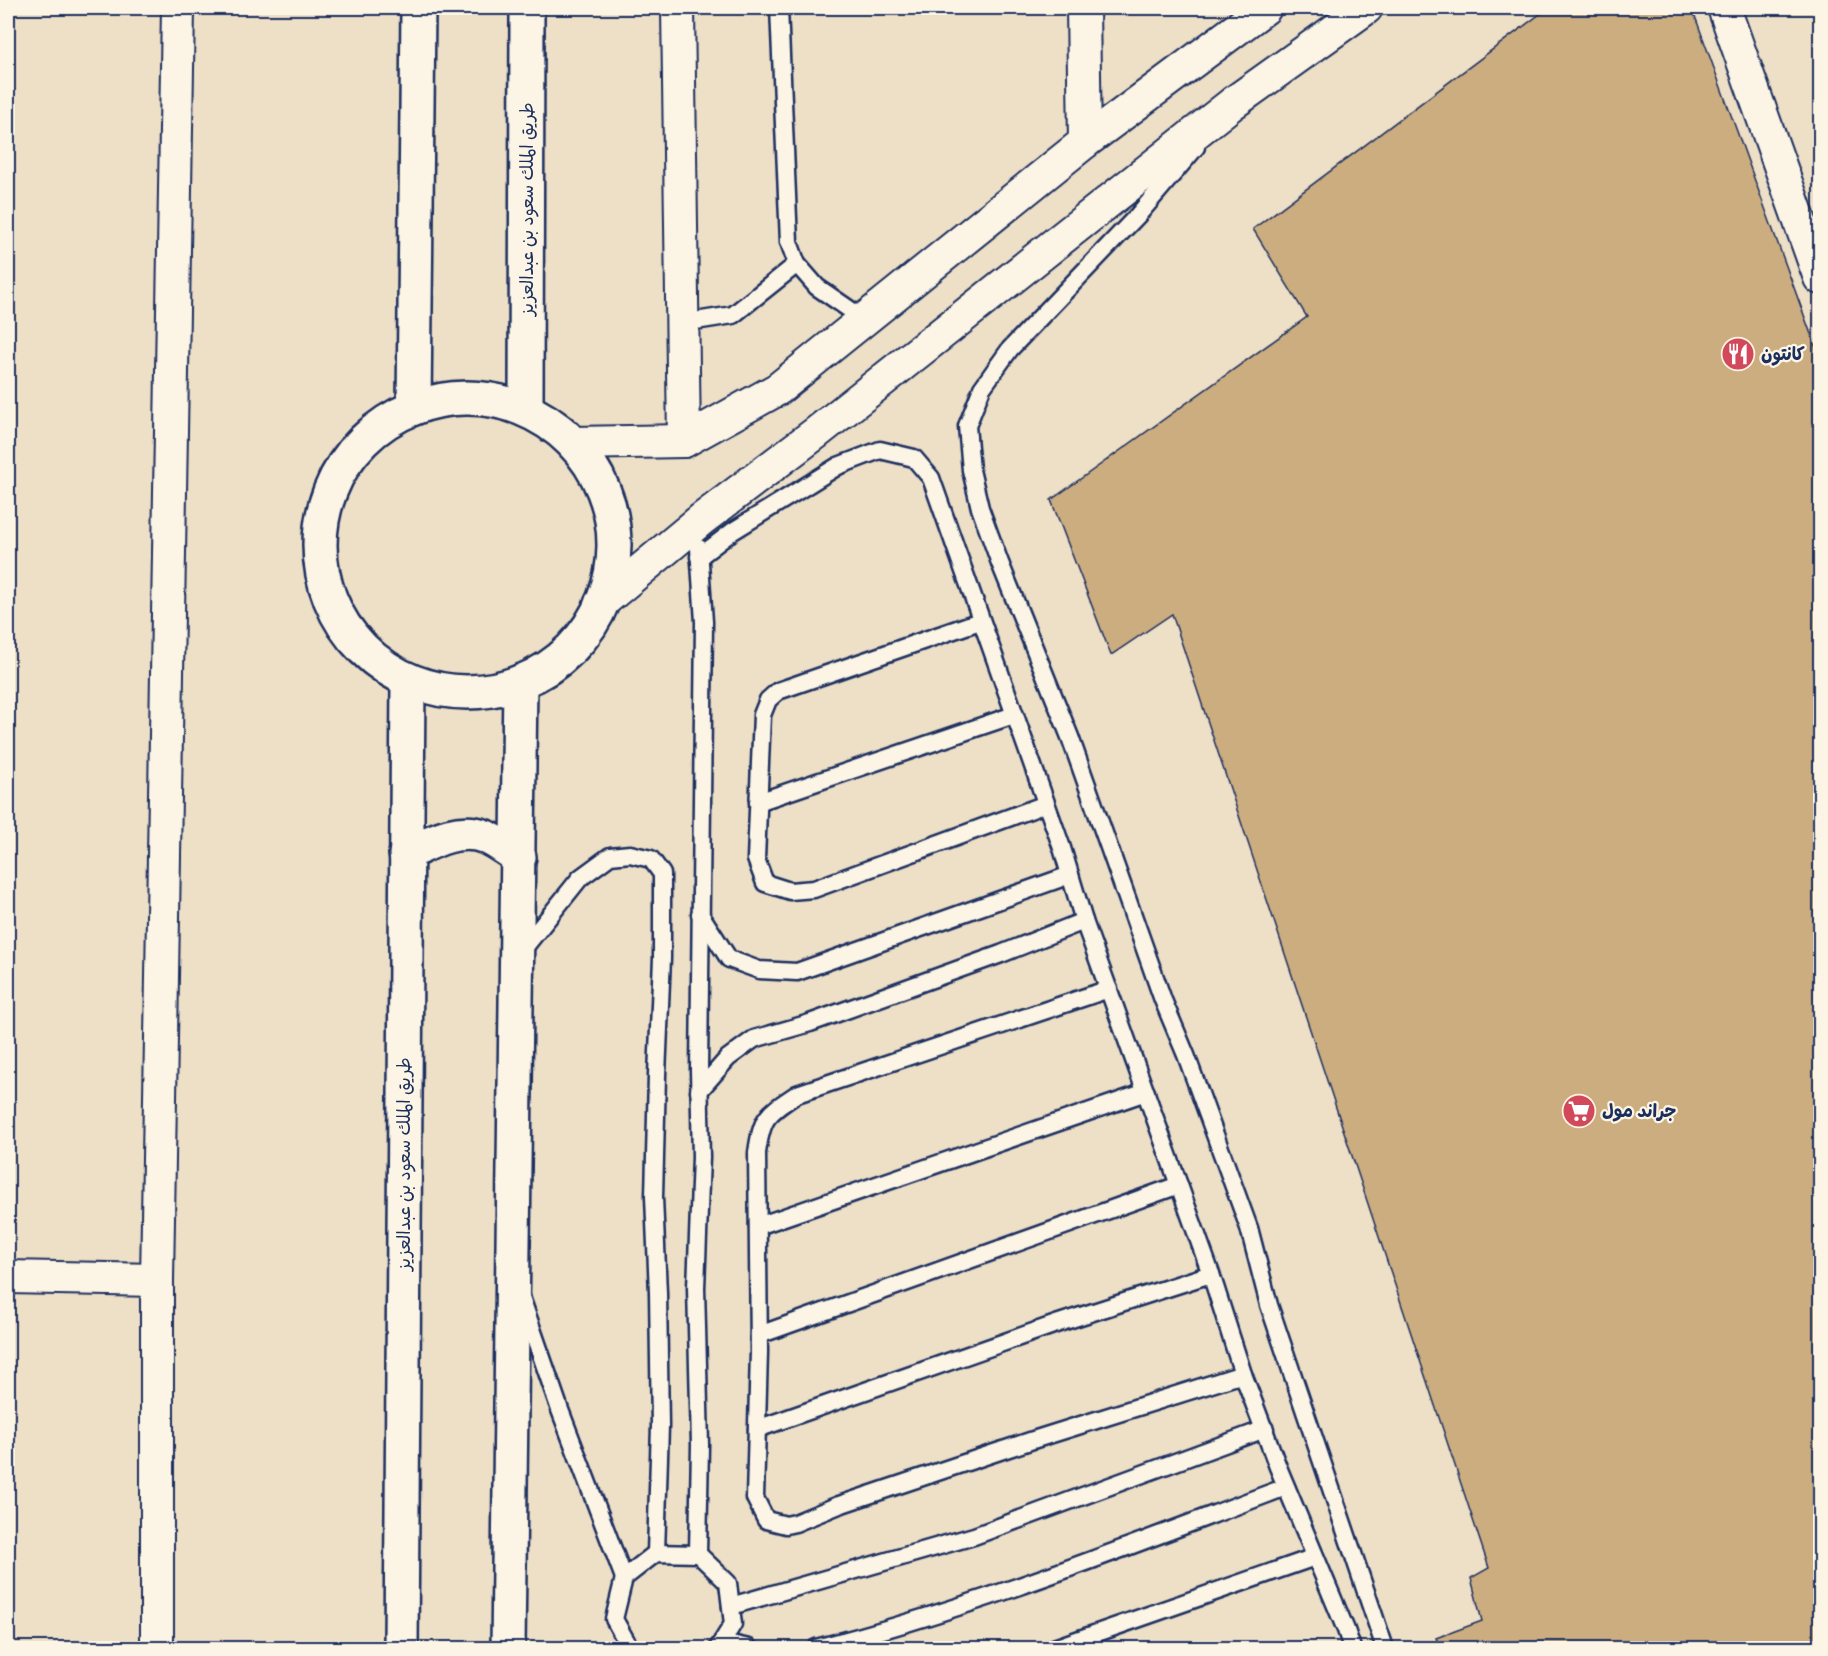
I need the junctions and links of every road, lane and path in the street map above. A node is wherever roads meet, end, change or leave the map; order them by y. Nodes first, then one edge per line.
1 (178, 8) edge
2 (418, 8) edge
3 (527, 8) edge
4 (678, 8) edge
5 (779, 8) edge
6 (1083, 8) edge
7 (1265, 8) edge
8 (1366, 8) edge
9 (1724, 8) edge
10 (1233, 103) junction
11 (1084, 142) junction
12 (798, 264) junction
13 (1821, 278) edge
14 (865, 321) junction
15 (683, 323) junction
16 (414, 408) junction
17 (526, 410) junction
18 (684, 441) junction
19 (573, 443) junction
20 (702, 519) junction
21 (699, 557) junction
22 (601, 603) junction
23 (980, 621) junction
24 (408, 680) junction
25 (520, 682) junction
26 (1014, 715) junction
27 (758, 802) junction
28 (1046, 804) junction
29 (406, 854) junction
30 (519, 857) junction
31 (1070, 875) junction
32 (700, 914) junction
33 (1084, 921) junction
34 (518, 956) junction
35 (1109, 989) junction
36 (699, 1091) junction
37 (1146, 1092) junction
38 (1179, 1185) junction
39 (758, 1226) junction
40 (513, 1274) junction
41 (1211, 1274) junction
42 (8, 1276) edge
43 (157, 1280) junction
44 (759, 1335) junction
45 (1243, 1374) junction
46 (758, 1429) junction
47 (1264, 1429) junction
48 (1286, 1487) junction
49 (656, 1553) junction
50 (698, 1554) junction
51 (1315, 1557) junction
52 (624, 1578) junction
53 (731, 1606) junction
54 (720, 1645) edge
55 (157, 1648) edge
56 (401, 1648) edge
57 (508, 1648) edge
58 (630, 1648) edge
59 (748, 1648) edge
60 (816, 1648) edge
61 (1054, 1648) edge
62 (1352, 1648) edge
63 (1385, 1648) edge

1 - 43 street
2 - 16 highway
3 - 17 highway, طريق الملك سعود بن عبدالعزيز
4 - 15 street
5 - 12 lane
6 - 11 street
7 - 11 street
8 - 10 street
9 - 13 street
10 - 20 street
10 - 63 lane
11 - 14 street
12 - 14 lane
12 - 15 lane
14 - 18 street
15 - 18 street
16 - 17 highway
16 - 24 highway
17 - 19 highway
18 - 19 street
19 - 22 highway
20 - 21 lane
20 - 22 street
21 - 23 lane
21 - 32 lane
22 - 25 highway
23 - 26 lane
23 - 27 lane
24 - 25 highway
24 - 29 highway, طريق الملك سعود بن عبدالعزيز
25 - 30 highway
26 - 27 lane
26 - 28 lane
27 - 28 lane
28 - 31 lane
29 - 30 highway
29 - 56 highway, طريق الملك سعود بن عبدالعزيز
30 - 34 highway
31 - 32 lane
31 - 33 lane
32 - 36 lane
33 - 35 lane
33 - 36 lane
34 - 40 highway
34 - 49 lane
35 - 37 lane
35 - 39 lane
36 - 50 lane
37 - 38 lane
37 - 39 lane
38 - 41 lane
38 - 44 lane
39 - 44 lane
40 - 52 lane
40 - 57 highway
41 - 45 lane
41 - 46 lane
42 - 43 street
43 - 55 street
44 - 46 lane
45 - 46 lane
45 - 47 lane
47 - 48 lane
47 - 53 lane
48 - 51 lane
48 - 60 lane
49 - 50 lane
49 - 52 lane
50 - 53 lane
51 - 61 lane
51 - 62 lane
52 - 58 lane
53 - 54 lane
54 - 59 lane

